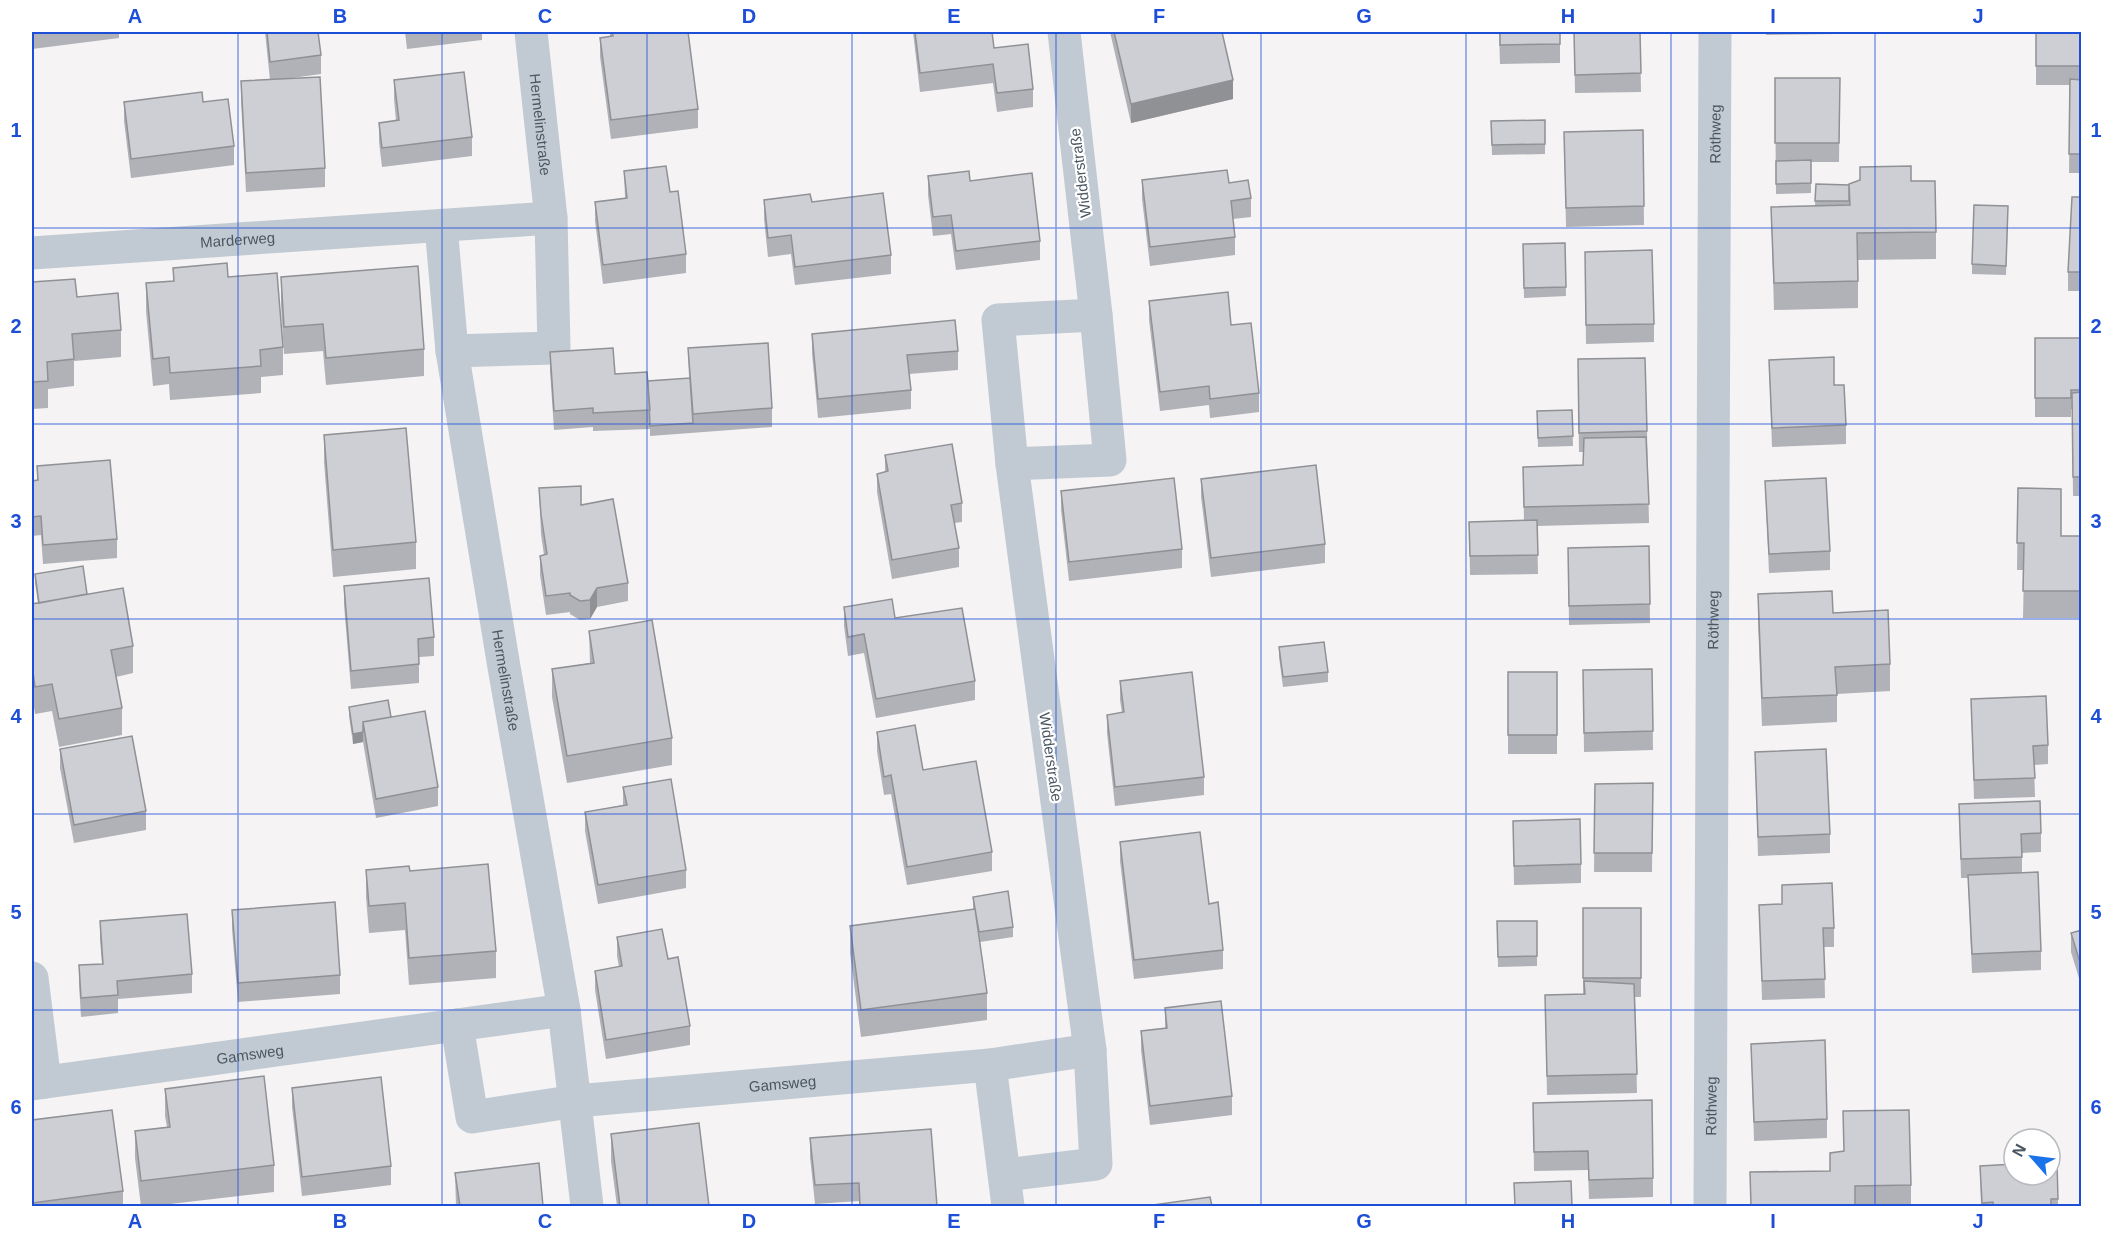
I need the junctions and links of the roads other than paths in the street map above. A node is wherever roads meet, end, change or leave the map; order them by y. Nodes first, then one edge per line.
1 (531, 32) edge
2 (1064, 32) edge
3 (1715, 32) edge
4 (550, 218) junction
5 (441, 226) junction
6 (32, 247) edge
7 (1096, 315) junction
8 (452, 351) junction
9 (1012, 464) junction
10 (32, 977) edge
11 (564, 1010) junction
12 (457, 1025) junction
13 (1090, 1050) junction
14 (990, 1065) junction
15 (38, 1083) edge
16 (576, 1101) junction
17 (1006, 1191) edge
18 (587, 1206) edge
19 (1710, 1206) edge

1 - 4 street, Hermelinstraße
2 - 7 street, Widderstraße
3 - 19 street, Röthweg
4 - 5 street
4 - 8 street, Hermelinstraße
5 - 6 street, Marderweg
5 - 8 street, Hermelinstraße
7 - 9 street, Widderstraße
7 - 9 street, Widderstraße
8 - 11 street, Hermelinstraße
9 - 13 street, Widderstraße
10 - 15 street, Gamsweg
11 - 12 street, Gamsweg
11 - 16 street
12 - 15 street, Gamsweg
12 - 16 street, Gamsweg
13 - 14 street
13 - 17 street, Widderstraße
14 - 16 street, Gamsweg
14 - 17 street, Widderstraße
16 - 18 street

